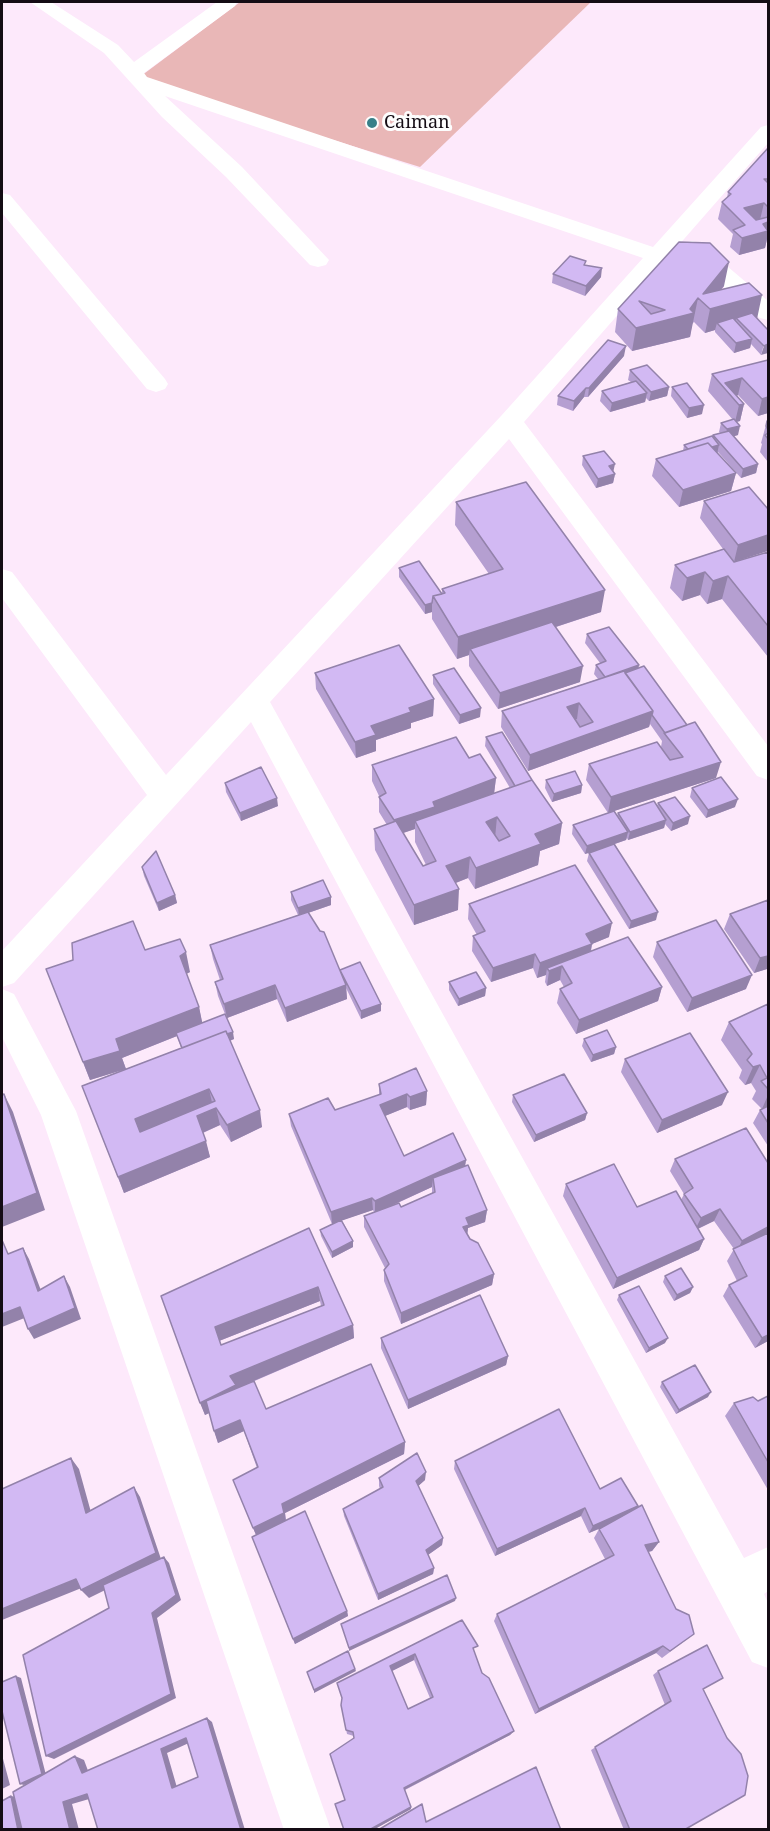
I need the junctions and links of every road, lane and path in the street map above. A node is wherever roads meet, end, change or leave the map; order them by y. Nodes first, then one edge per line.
1 (39, 2) edge
2 (228, 2) edge
3 (135, 77) junction
4 (768, 131) edge
5 (2, 200) edge
6 (677, 234) junction
7 (658, 255) junction
8 (318, 260) dead end
9 (768, 313) edge
10 (156, 384) dead end
11 (510, 422) junction
12 (2, 579) edge
13 (253, 698) junction
14 (768, 768) edge
15 (164, 795) junction
16 (2, 973) edge
17 (2, 1004) edge
18 (753, 1576) edge
19 (768, 1646) edge
20 (308, 1830) edge

1 - 3 street
2 - 3 street
3 - 7 street
3 - 8 street
4 - 6 street
5 - 10 street
6 - 7 street
6 - 9 street
7 - 11 street
11 - 13 street
11 - 14 street
12 - 15 street
13 - 15 street
13 - 18 street
15 - 16 street
17 - 20 street
18 - 19 street

